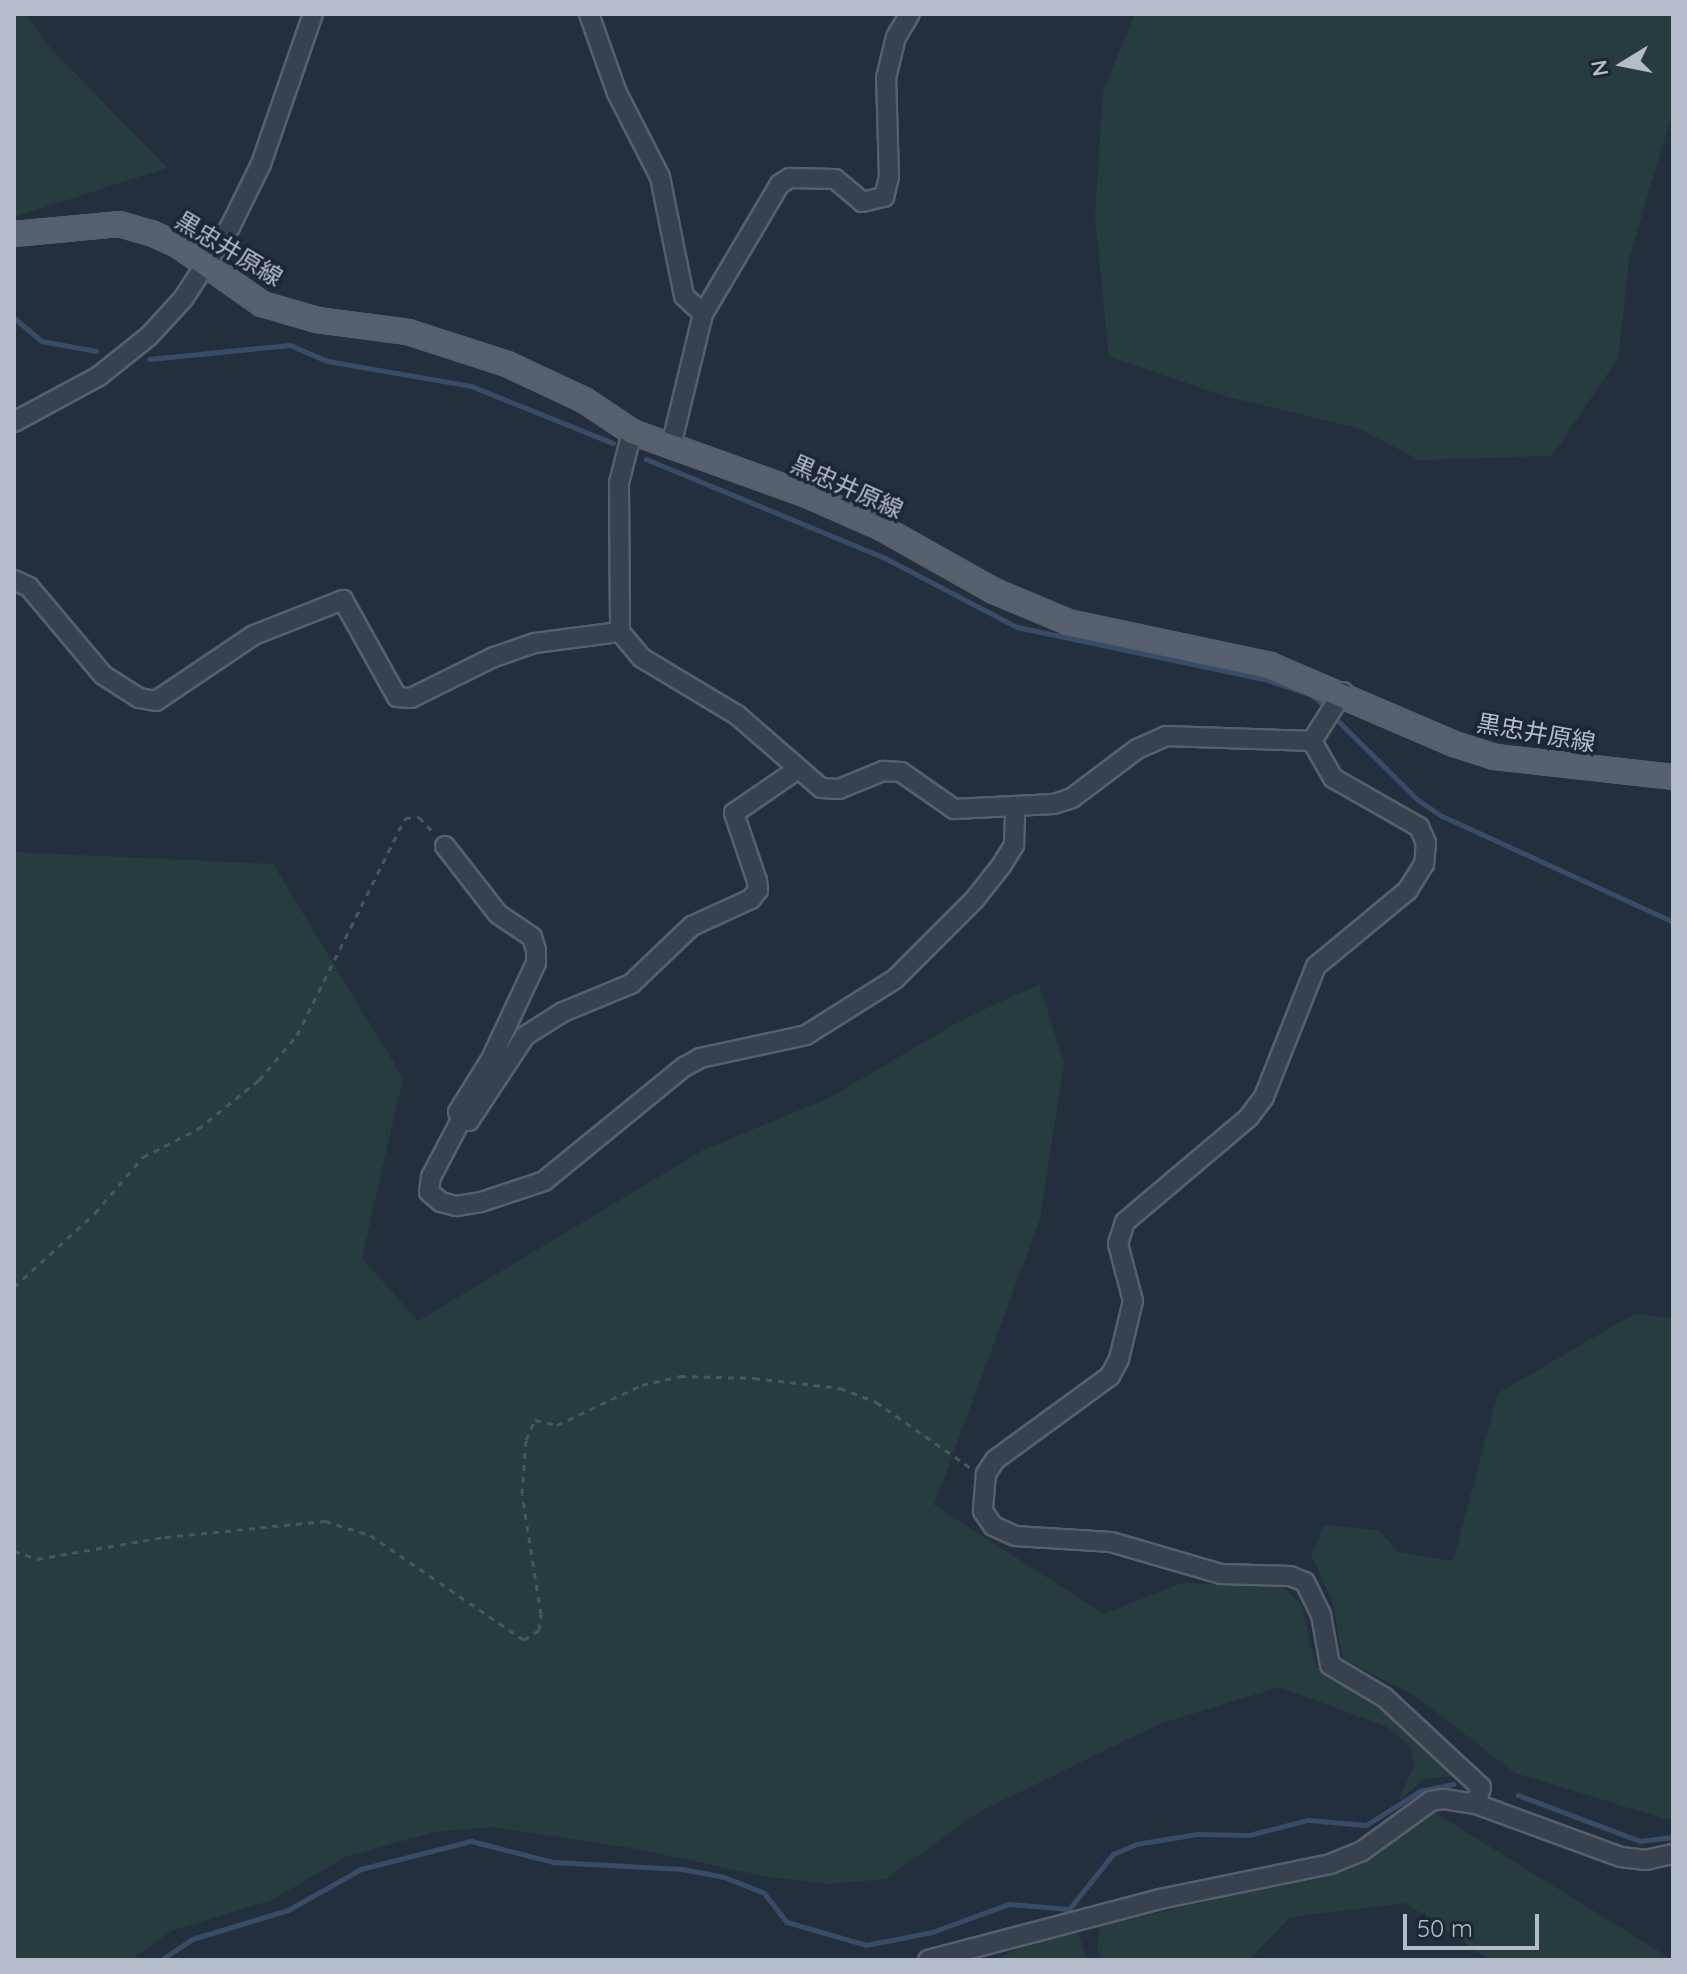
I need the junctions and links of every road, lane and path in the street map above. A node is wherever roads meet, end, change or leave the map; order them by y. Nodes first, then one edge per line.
1 (313, 14) edge
2 (589, 14) edge
3 (910, 14) edge
4 (14, 234) edge
5 (204, 265) junction
6 (703, 314) junction
7 (14, 422) edge
8 (632, 432) junction
9 (671, 446) junction
10 (14, 580) edge
11 (620, 632) junction
12 (1335, 705) junction
13 (1312, 741) junction
14 (795, 771) junction
15 (1673, 777) edge
16 (1015, 808) junction
17 (445, 846) joint
18 (463, 1116) junction
19 (14, 1287) edge
20 (986, 1474) junction
21 (14, 1551) edge
22 (1476, 1804) junction
23 (1673, 1854) edge
24 (928, 1960) edge

1 - 5 street
2 - 6 street
3 - 6 street
4 - 5 main road, 黒忠井原線
5 - 7 street
5 - 8 main road, 黒忠井原線
6 - 9 street
8 - 9 main road, 黒忠井原線
8 - 11 street
9 - 12 main road, 黒忠井原線
10 - 11 street
11 - 14 street
12 - 13 street
12 - 15 main road, 黒忠井原線
13 - 16 street
13 - 20 street
14 - 16 street
14 - 18 street
16 - 18 street
17 - 18 street
17 - 19 path
20 - 21 path
20 - 22 street
22 - 23 street
22 - 24 street

